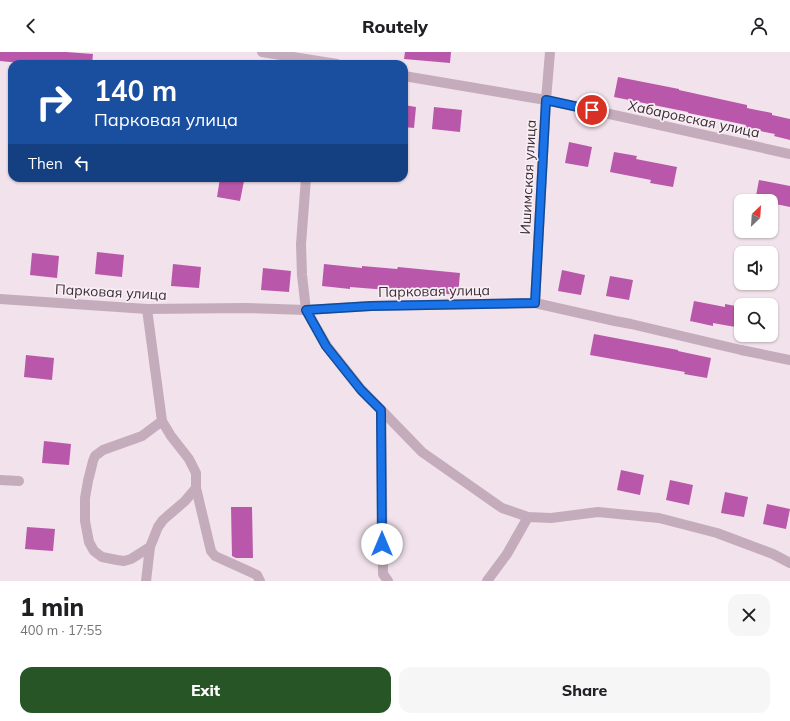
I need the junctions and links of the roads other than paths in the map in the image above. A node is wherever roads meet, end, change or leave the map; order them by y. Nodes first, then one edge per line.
1 (262, 52) edge
2 (550, 52) edge
3 (315, 59) edge
4 (408, 77) edge
5 (546, 100) junction
6 (790, 154) edge
7 (306, 182) edge
8 (0, 299) edge
9 (535, 303) junction
10 (147, 309) junction
11 (306, 310) junction
12 (790, 360) edge
13 (381, 410) junction
14 (162, 421) junction
15 (0, 480) edge
16 (19, 481) dead end
17 (196, 488) junction
18 (528, 517) junction
19 (150, 547) junction
20 (790, 563) edge
21 (146, 581) edge
22 (260, 581) edge
23 (388, 581) edge
24 (487, 581) edge

1 - 3 street
2 - 5 street, Ишимская улица
4 - 5 street, Хабаровская улица
5 - 6 street, Хабаровская улица
5 - 9 street, Ишимская улица
7 - 11 street
8 - 10 street, Парковая улица
9 - 11 street, Парковая улица
9 - 12 street, Парковая улица
10 - 11 street, Парковая улица
10 - 14 street
11 - 13 street
13 - 18 street
13 - 23 street
14 - 17 street
14 - 19 street
15 - 16 street
17 - 19 street
17 - 22 street
18 - 20 street
18 - 24 street
19 - 21 street

